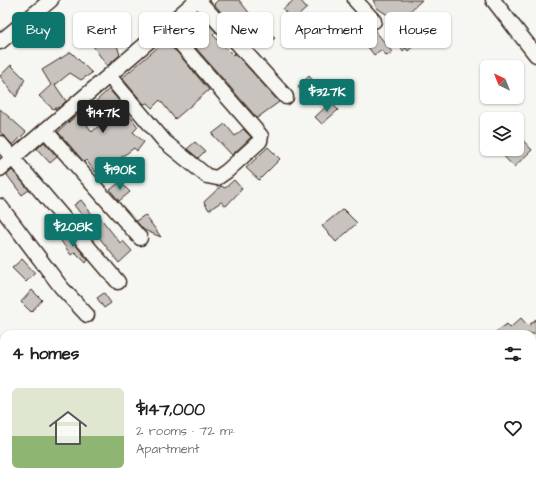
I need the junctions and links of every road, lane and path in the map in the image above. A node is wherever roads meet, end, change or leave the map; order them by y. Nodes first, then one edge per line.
1 (51, 0) edge
2 (197, 0) edge
3 (355, 0) edge
4 (493, 0) edge
5 (183, 12) edge
6 (366, 12) edge
7 (0, 42) edge
8 (142, 48) edge
9 (184, 48) edge
10 (536, 55) edge
11 (109, 76) junction
12 (286, 97) dead end
13 (45, 130) junction
14 (0, 143) edge
15 (13, 157) junction
16 (0, 169) edge
17 (0, 206) edge
18 (140, 238) dead end
19 (118, 282) dead end
20 (87, 315) dead end

1 - 7 street
2 - 5 street
2 - 12 street
3 - 6 street
4 - 10 street
8 - 11 street
9 - 11 street
11 - 13 street
13 - 15 street
13 - 18 street
14 - 15 street
15 - 16 street
15 - 19 street
17 - 20 street

